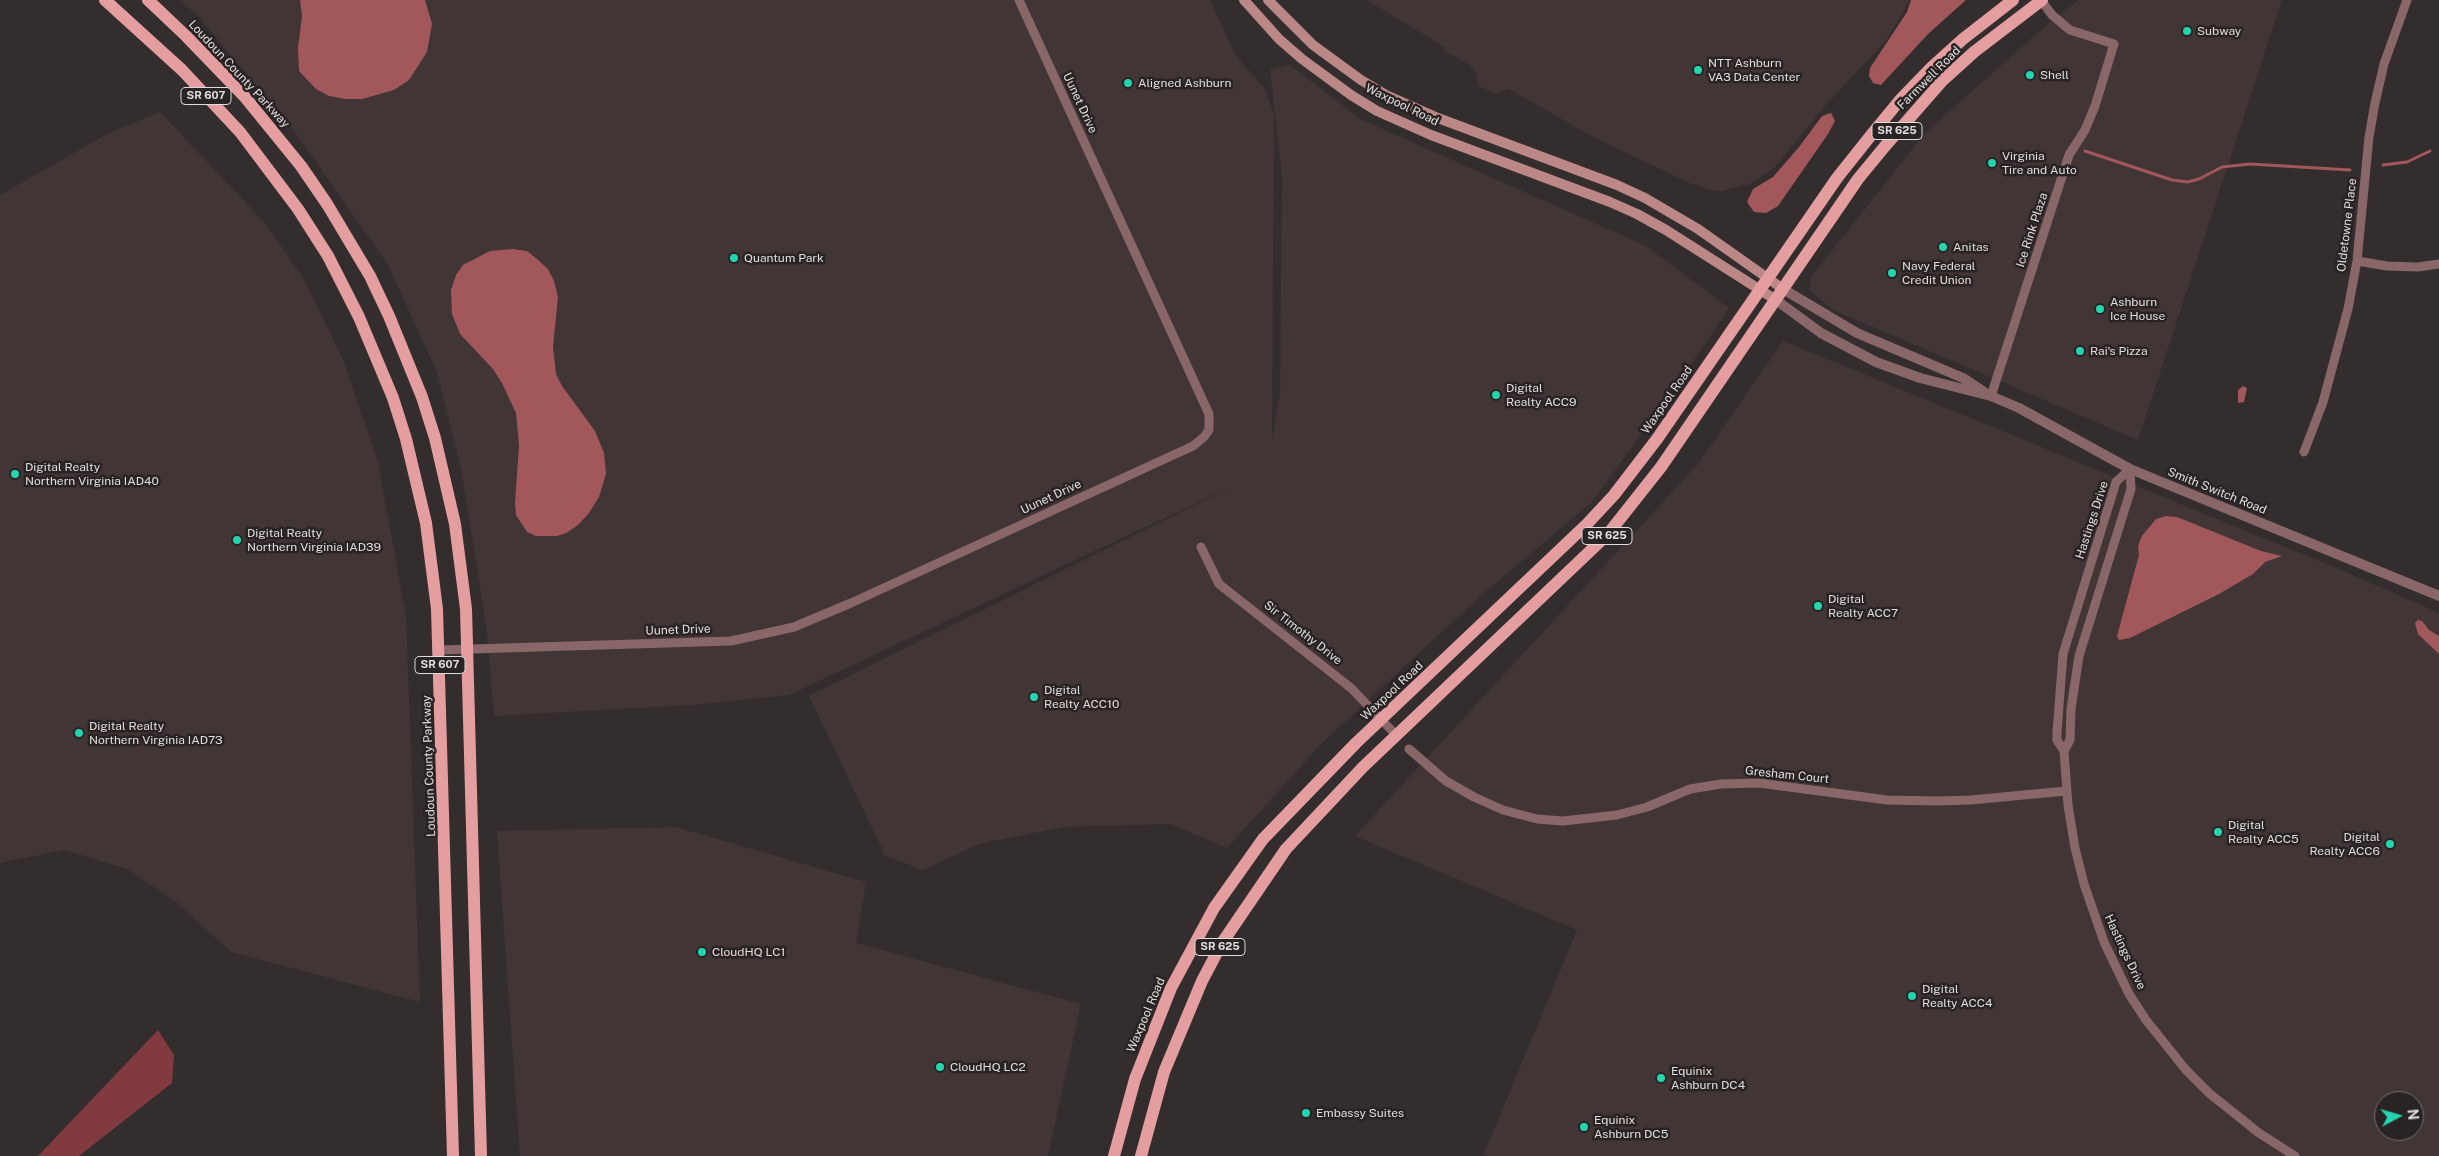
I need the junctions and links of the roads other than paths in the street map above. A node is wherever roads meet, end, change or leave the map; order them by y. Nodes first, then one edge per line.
1 (105, 0) edge
2 (148, 0) edge
3 (1019, 0) edge
4 (1244, 0) edge
5 (1268, 0) edge
6 (2013, 0) edge
7 (2041, 0) edge
8 (2407, 0) edge
9 (2357, 261) junction
10 (2439, 264) edge
11 (1768, 277) junction
12 (1760, 289) junction
13 (1783, 289) junction
14 (1776, 300) junction
15 (1991, 396) junction
16 (2304, 452) dead end
17 (2130, 469) junction
18 (1202, 547) dead end
19 (2439, 596) edge
20 (440, 650) junction
21 (469, 650) junction
22 (1382, 719) junction
23 (1397, 736) junction
24 (1409, 748) dead end
25 (2064, 751) junction
26 (2066, 791) junction
27 (452, 1156) edge
28 (481, 1156) edge
29 (1114, 1156) edge
30 (1141, 1156) edge
31 (2295, 1156) edge

1 - 20 main road, Loudoun County Parkway / SR 607
2 - 21 main road, Loudoun County Parkway / SR 607
3 - 21 street, Uunet Drive
4 - 12 main road, Waxpool Road
5 - 11 main road, Waxpool Road
6 - 11 main road, Farmwell Road / SR 625
7 - 13 main road, Farmwell Road / SR 625
7 - 15 street, Ice Rink Plaza
8 - 9 street, Oldetowne Place
9 - 10 street
9 - 16 street, Oldetowne Place
11 - 12 main road, Waxpool Road / SR 625
11 - 13 main road, Waxpool Road
12 - 14 main road, Waxpool Road
12 - 22 main road, Waxpool Road / SR 625
13 - 14 main road, SR 625
13 - 15 street, Smith Switch Road
14 - 15 street, Smith Switch Road
14 - 23 main road, SR 625
15 - 17 street, Smith Switch Road
17 - 19 street, Smith Switch Road
17 - 25 street, Hastings Drive
17 - 25 street, Hastings Drive
18 - 22 street, Sir Timothy Drive
20 - 21 street, Uunet Drive
20 - 27 main road, Loudoun County Parkway / SR 607
21 - 28 main road, Loudoun County Parkway / SR 607
22 - 23 street, Sir Timothy Drive
22 - 29 main road, Waxpool Road / SR 625
23 - 30 main road, SR 625
24 - 26 street, Gresham Court
25 - 26 street, Hastings Drive
26 - 31 street, Hastings Drive

